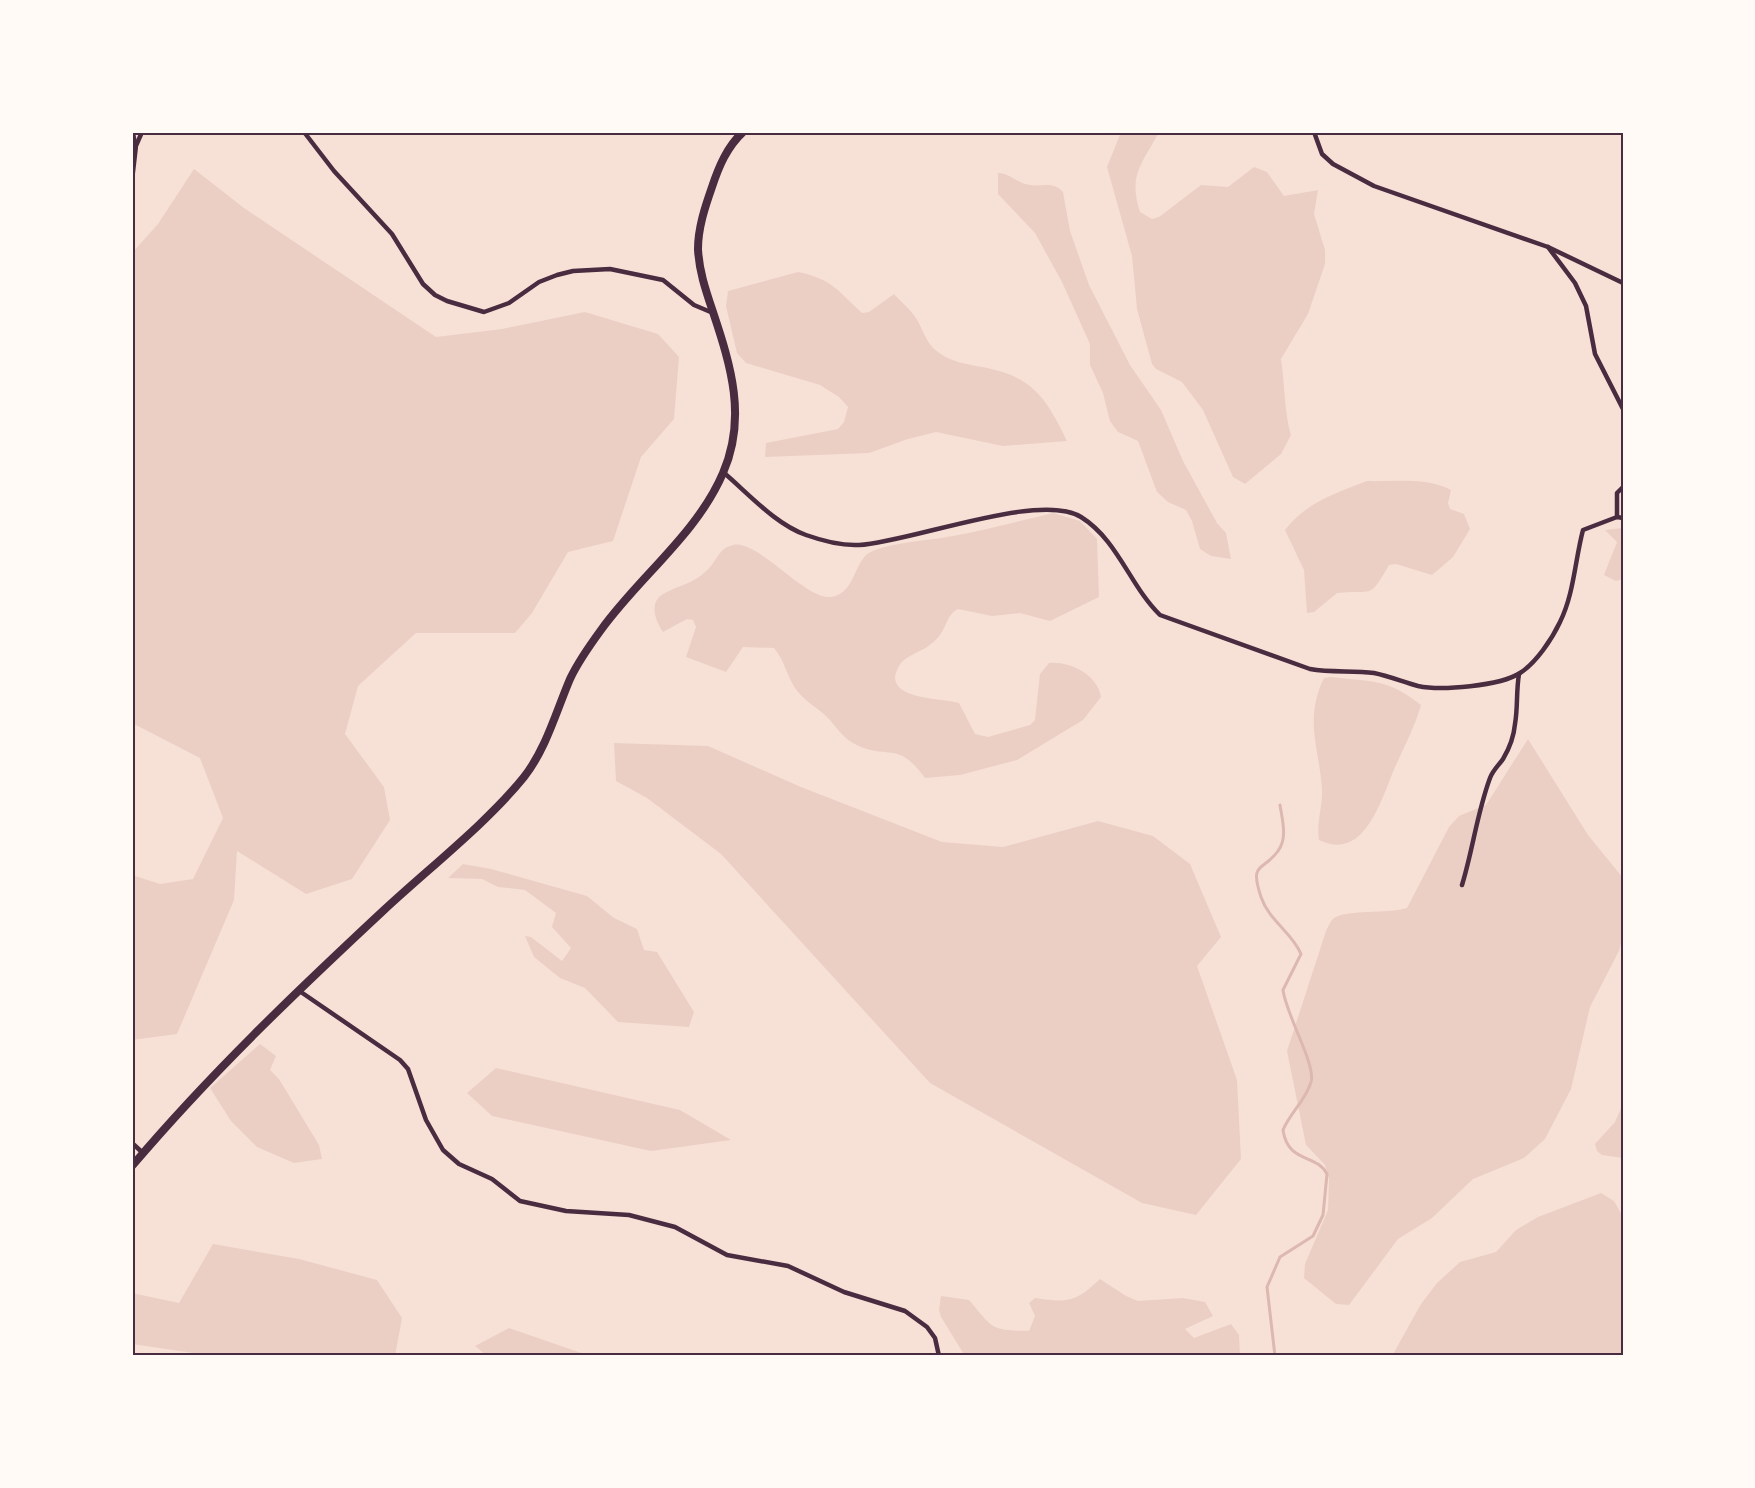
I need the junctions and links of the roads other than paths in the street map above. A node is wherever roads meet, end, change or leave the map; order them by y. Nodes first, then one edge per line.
1 (132, 132) edge
2 (142, 132) edge
3 (304, 132) edge
4 (743, 132) edge
5 (1314, 132) edge
6 (135, 148) junction
7 (132, 174) edge
8 (1548, 247) junction
9 (1623, 283) edge
10 (713, 313) junction
11 (1623, 409) edge
12 (723, 472) junction
13 (1623, 488) edge
14 (1620, 517) edge
15 (1519, 674) junction
16 (1462, 885) dead end
17 (298, 990) junction
18 (132, 1143) edge
19 (143, 1153) junction
20 (132, 1166) edge
21 (939, 1356) edge

1 - 6 main road
2 - 6 street
3 - 10 street
4 - 10 highway
5 - 8 street
6 - 7 main road
8 - 9 street
8 - 11 street
10 - 12 highway
12 - 15 street
12 - 17 highway
13 - 14 street
14 - 15 street
15 - 16 street
17 - 19 highway
17 - 21 street
18 - 19 street
19 - 20 highway

